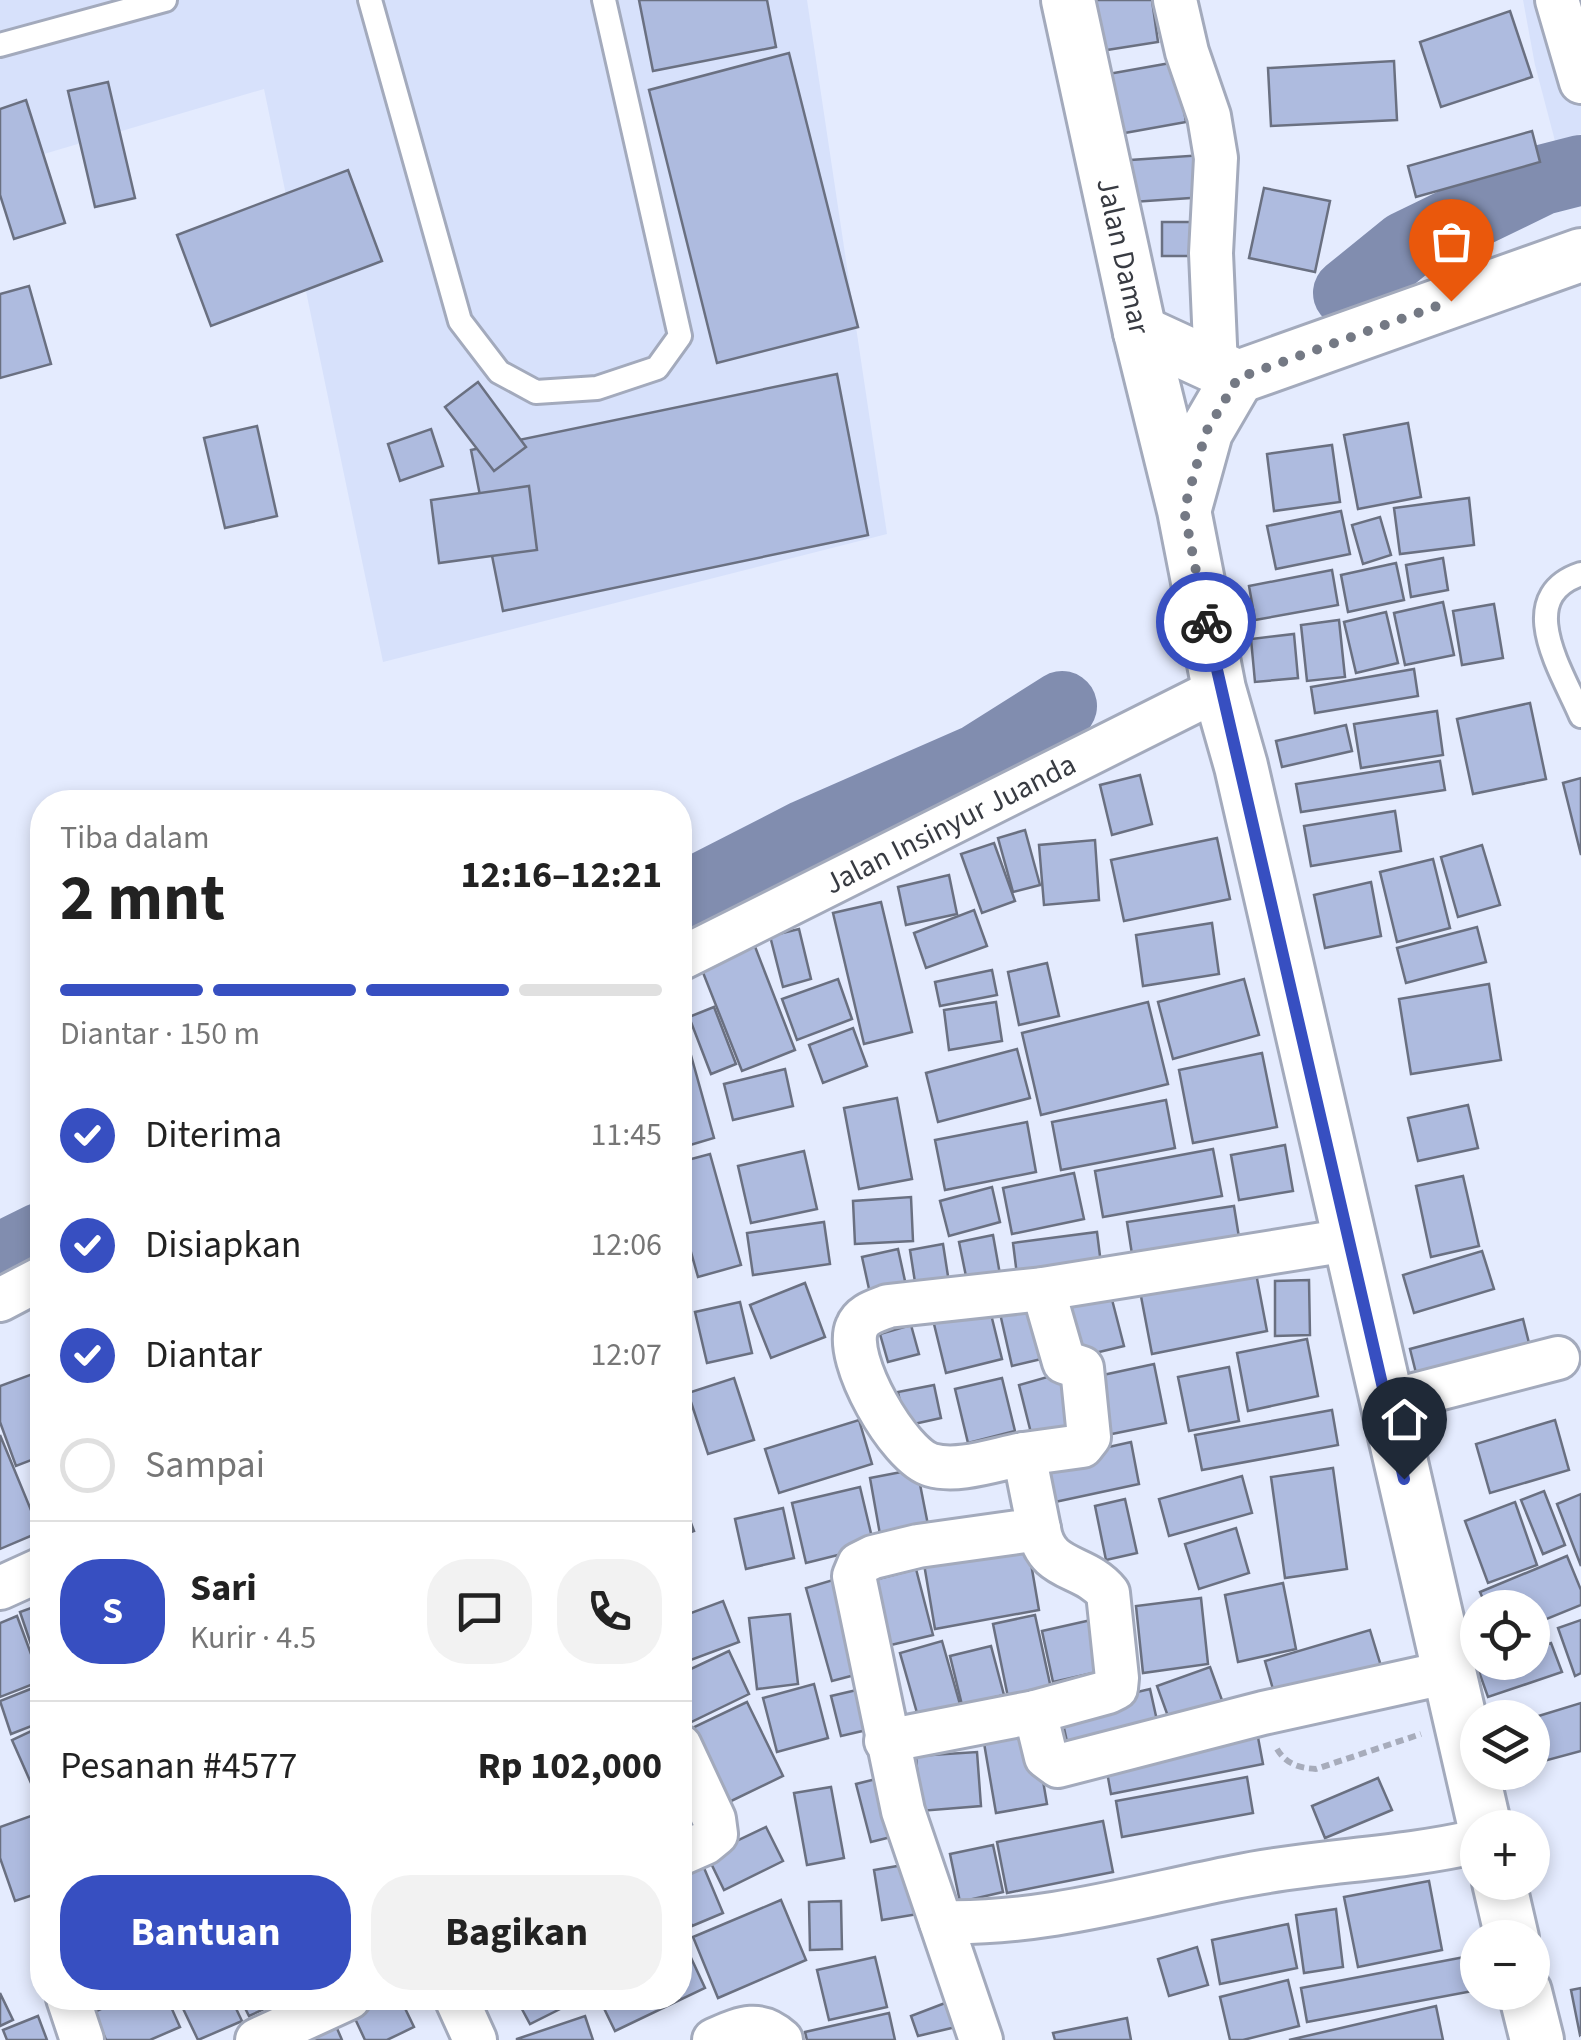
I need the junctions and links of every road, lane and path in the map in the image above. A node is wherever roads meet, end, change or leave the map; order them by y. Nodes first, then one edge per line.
1 (166, 0) edge
2 (370, 0) edge
3 (604, 0) edge
4 (1068, 0) edge
5 (1176, 0) edge
6 (1557, 0) edge
7 (95, 8) edge
8 (0, 45) edge
9 (1581, 80) edge
10 (1581, 255) edge
11 (1140, 332) junction
12 (1227, 372) junction
13 (1184, 510) junction
14 (1581, 574) edge
15 (1219, 689) junction
16 (1581, 716) edge
17 (692, 953) edge
18 (1348, 1240) junction
19 (30, 1284) edge
20 (1043, 1289) junction
21 (0, 1300) edge
22 (1558, 1358) dead end
23 (1387, 1402) junction
24 (1024, 1454) junction
25 (1039, 1529) junction
26 (30, 1574) edge
27 (0, 1588) edge
28 (1454, 1696) junction
29 (1035, 1712) junction
30 (1264, 1713) junction
31 (886, 1740) junction
32 (692, 1772) edge
33 (1481, 1810) edge
34 (1460, 1844) edge
35 (692, 1849) edge
36 (941, 1922) junction
37 (72, 2010) edge
38 (323, 2010) edge
39 (461, 2010) edge
40 (1529, 2010) edge
41 (82, 2040) edge
42 (257, 2040) edge
43 (475, 2040) edge
44 (714, 2040) edge
45 (782, 2040) edge
46 (981, 2040) edge
47 (1536, 2040) edge

1 - 7 lane
2 - 3 lane
4 - 11 street, Jalan Damar
5 - 12 street
6 - 9 street
7 - 8 lane
10 - 12 street
11 - 12 street
11 - 13 street, Jalan Damar
12 - 13 street
13 - 15 street, Jalan Damar
14 - 16 lane
15 - 17 street, Jalan Insinyur Juanda
15 - 18 street, Jalan Damar
18 - 20 street
18 - 23 street, Jalan Damar
19 - 21 street
20 - 24 street
20 - 24 street
22 - 23 street
23 - 28 street, Jalan Damar
24 - 25 street
25 - 29 street
25 - 31 street
26 - 27 street
28 - 30 street
28 - 30 path
28 - 33 street, Jalan Damar
29 - 30 street
29 - 31 street
31 - 36 street
32 - 35 street
34 - 36 street
36 - 46 street
37 - 41 street
38 - 42 street
39 - 43 street
40 - 47 street
44 - 45 street

